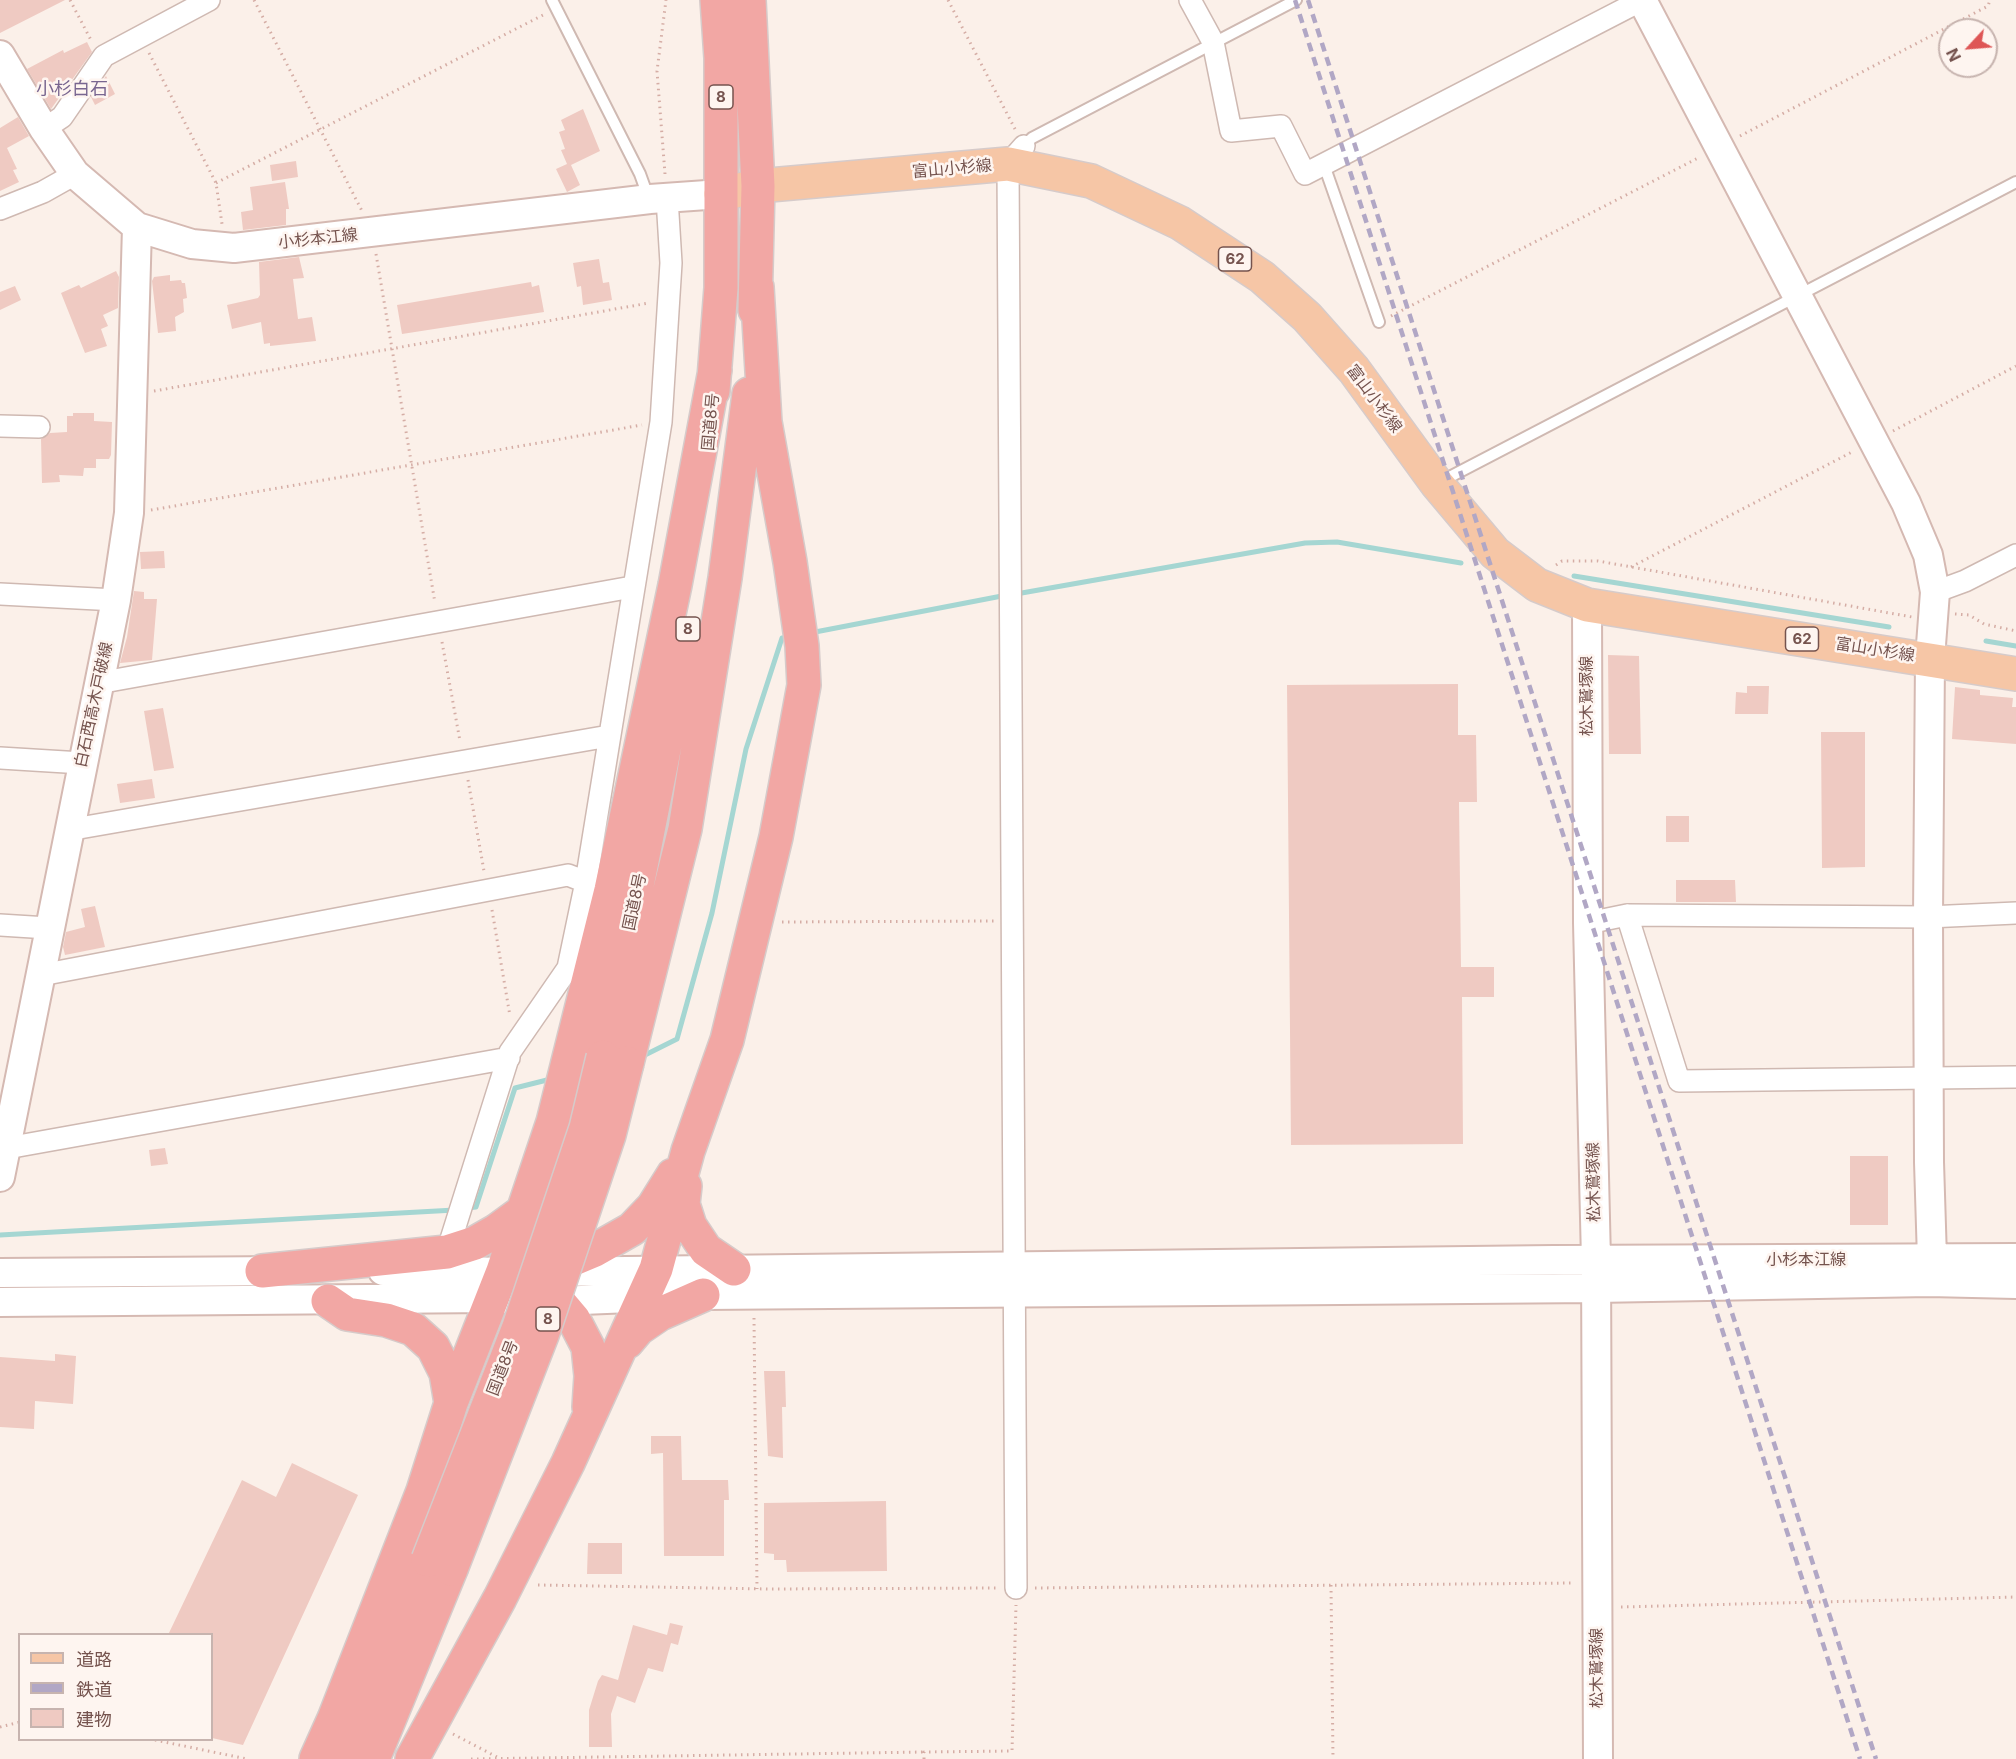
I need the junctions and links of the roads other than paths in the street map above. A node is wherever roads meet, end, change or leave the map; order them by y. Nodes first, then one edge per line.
1 (209, 0) edge
2 (717, 0) edge
3 (749, 0) edge
4 (1190, 0) edge
5 (1296, 0) edge
6 (1642, 0) edge
7 (554, 4) edge
8 (1213, 42) junction
9 (0, 55) edge
10 (44, 129) junction
11 (1016, 155) junction
12 (1324, 165) junction
13 (75, 174) junction
14 (2016, 182) edge
15 (758, 186) junction
16 (721, 194) junction
17 (658, 199) junction
18 (0, 208) edge
19 (137, 227) junction
20 (757, 287) junction
21 (1799, 297) junction
22 (1379, 322) road end
23 (715, 370) junction
24 (0, 426) edge
25 (39, 427) dead end
26 (1437, 484) junction
27 (2016, 555) edge
28 (632, 587) junction
29 (0, 594) edge
30 (116, 600) junction
31 (1587, 605) junction
32 (1934, 609) junction
33 (1930, 658) junction
34 (2016, 674) edge
35 (98, 683) junction
36 (609, 736) junction
37 (0, 758) edge
38 (82, 763) junction
39 (68, 830) junction
40 (586, 882) junction
41 (2016, 913) edge
42 (1627, 915) junction
43 (1928, 917) junction
44 (1588, 923) junction
45 (0, 925) edge
46 (48, 928) junction
47 (41, 975) junction
48 (508, 1058) junction
49 (615, 1060) junction
50 (1929, 1077) junction
51 (2016, 1077) edge
52 (7, 1148) junction
53 (688, 1151) junction
54 (0, 1177) edge
55 (522, 1212) junction
56 (447, 1252) junction
57 (2016, 1258) edge
58 (1932, 1259) junction
59 (1596, 1260) junction
60 (262, 1271) junction
61 (543, 1272) junction
62 (0, 1273) edge
63 (1013, 1279) junction
64 (743, 1282) junction
65 (649, 1283) junction
66 (2016, 1284) edge
67 (498, 1285) junction
68 (1596, 1288) junction
69 (703, 1295) junction
70 (328, 1301) junction
71 (558, 1301) junction
72 (0, 1302) edge
73 (620, 1350) junction
74 (451, 1403) junction
75 (587, 1424) junction
76 (440, 1565) junction
77 (1016, 1588) road end
78 (316, 1759) edge
79 (342, 1759) edge
80 (373, 1759) edge
81 (411, 1759) edge
82 (1598, 1759) edge

1 - 10 street
2 - 16 highway, 国道8号 / 8
3 - 15 highway, 国道8号 / 8
4 - 8 street
5 - 8 lane
6 - 12 street
6 - 21 street
7 - 17 lane
8 - 11 lane
8 - 12 street
9 - 10 street, 小杉本江線
10 - 13 street, 小杉本江線
11 - 15 main road, 富山小杉線 / 62
11 - 26 main road, 富山小杉線 / 62
11 - 63 street
12 - 22 lane
13 - 18 street
13 - 19 street, 小杉本江線
14 - 21 lane
15 - 16 main road, 富山小杉線 / 62
15 - 20 highway, 国道8号 / 8
16 - 17 street, 小杉本江線
16 - 23 highway, 国道8号 / 8
17 - 19 street, 小杉本江線
17 - 28 street
19 - 30 street, 白石西高木戸破線
20 - 49 highway, 国道8号 / 8
20 - 53 highway
21 - 26 lane
21 - 32 street
23 - 49 highway, 国道8号 / 8
23 - 55 highway
24 - 25 street
26 - 31 main road, 富山小杉線 / 62
27 - 32 street
28 - 35 street
28 - 36 street
29 - 30 street
30 - 35 street, 白石西高木戸破線
31 - 33 main road, 富山小杉線 / 62
31 - 44 street, 松木鷲塚線
32 - 33 street
33 - 34 main road, 富山小杉線 / 62
33 - 43 street
35 - 38 street, 白石西高木戸破線
36 - 39 street
36 - 40 street
37 - 38 street
38 - 39 street, 白石西高木戸破線
39 - 46 street, 白石西高木戸破線
40 - 47 street
40 - 48 street
41 - 43 street
42 - 43 street
42 - 44 street
42 - 50 street
43 - 50 street
44 - 59 street, 松木鷲塚線
45 - 46 street
46 - 47 street, 白石西高木戸破線
47 - 52 street, 白石西高木戸破線
48 - 52 street
48 - 56 street
49 - 76 highway, 国道8号 / 8, bridge
50 - 51 street
50 - 58 street
52 - 54 street, 白石西高木戸破線
53 - 61 highway
53 - 64 highway
53 - 65 highway
55 - 56 highway
55 - 67 highway
56 - 60 highway
57 - 58 street, 小杉本江線
58 - 59 street, 小杉本江線
59 - 63 street, 小杉本江線
59 - 68 street, 松木鷲塚線
60 - 62 street
60 - 67 street
61 - 65 street
61 - 67 street
63 - 64 street
63 - 68 street, 小杉本江線
63 - 77 street
64 - 65 street
64 - 69 street
65 - 69 street
65 - 71 street
65 - 73 highway
66 - 68 street, 小杉本江線
67 - 70 street
67 - 71 highway
67 - 74 highway
68 - 82 street, 松木鷲塚線
69 - 73 highway
70 - 72 street
70 - 74 highway
71 - 75 highway
73 - 75 highway
74 - 78 highway
75 - 81 highway
76 - 79 highway, 国道8号 / 8
76 - 80 highway, 国道8号 / 8

